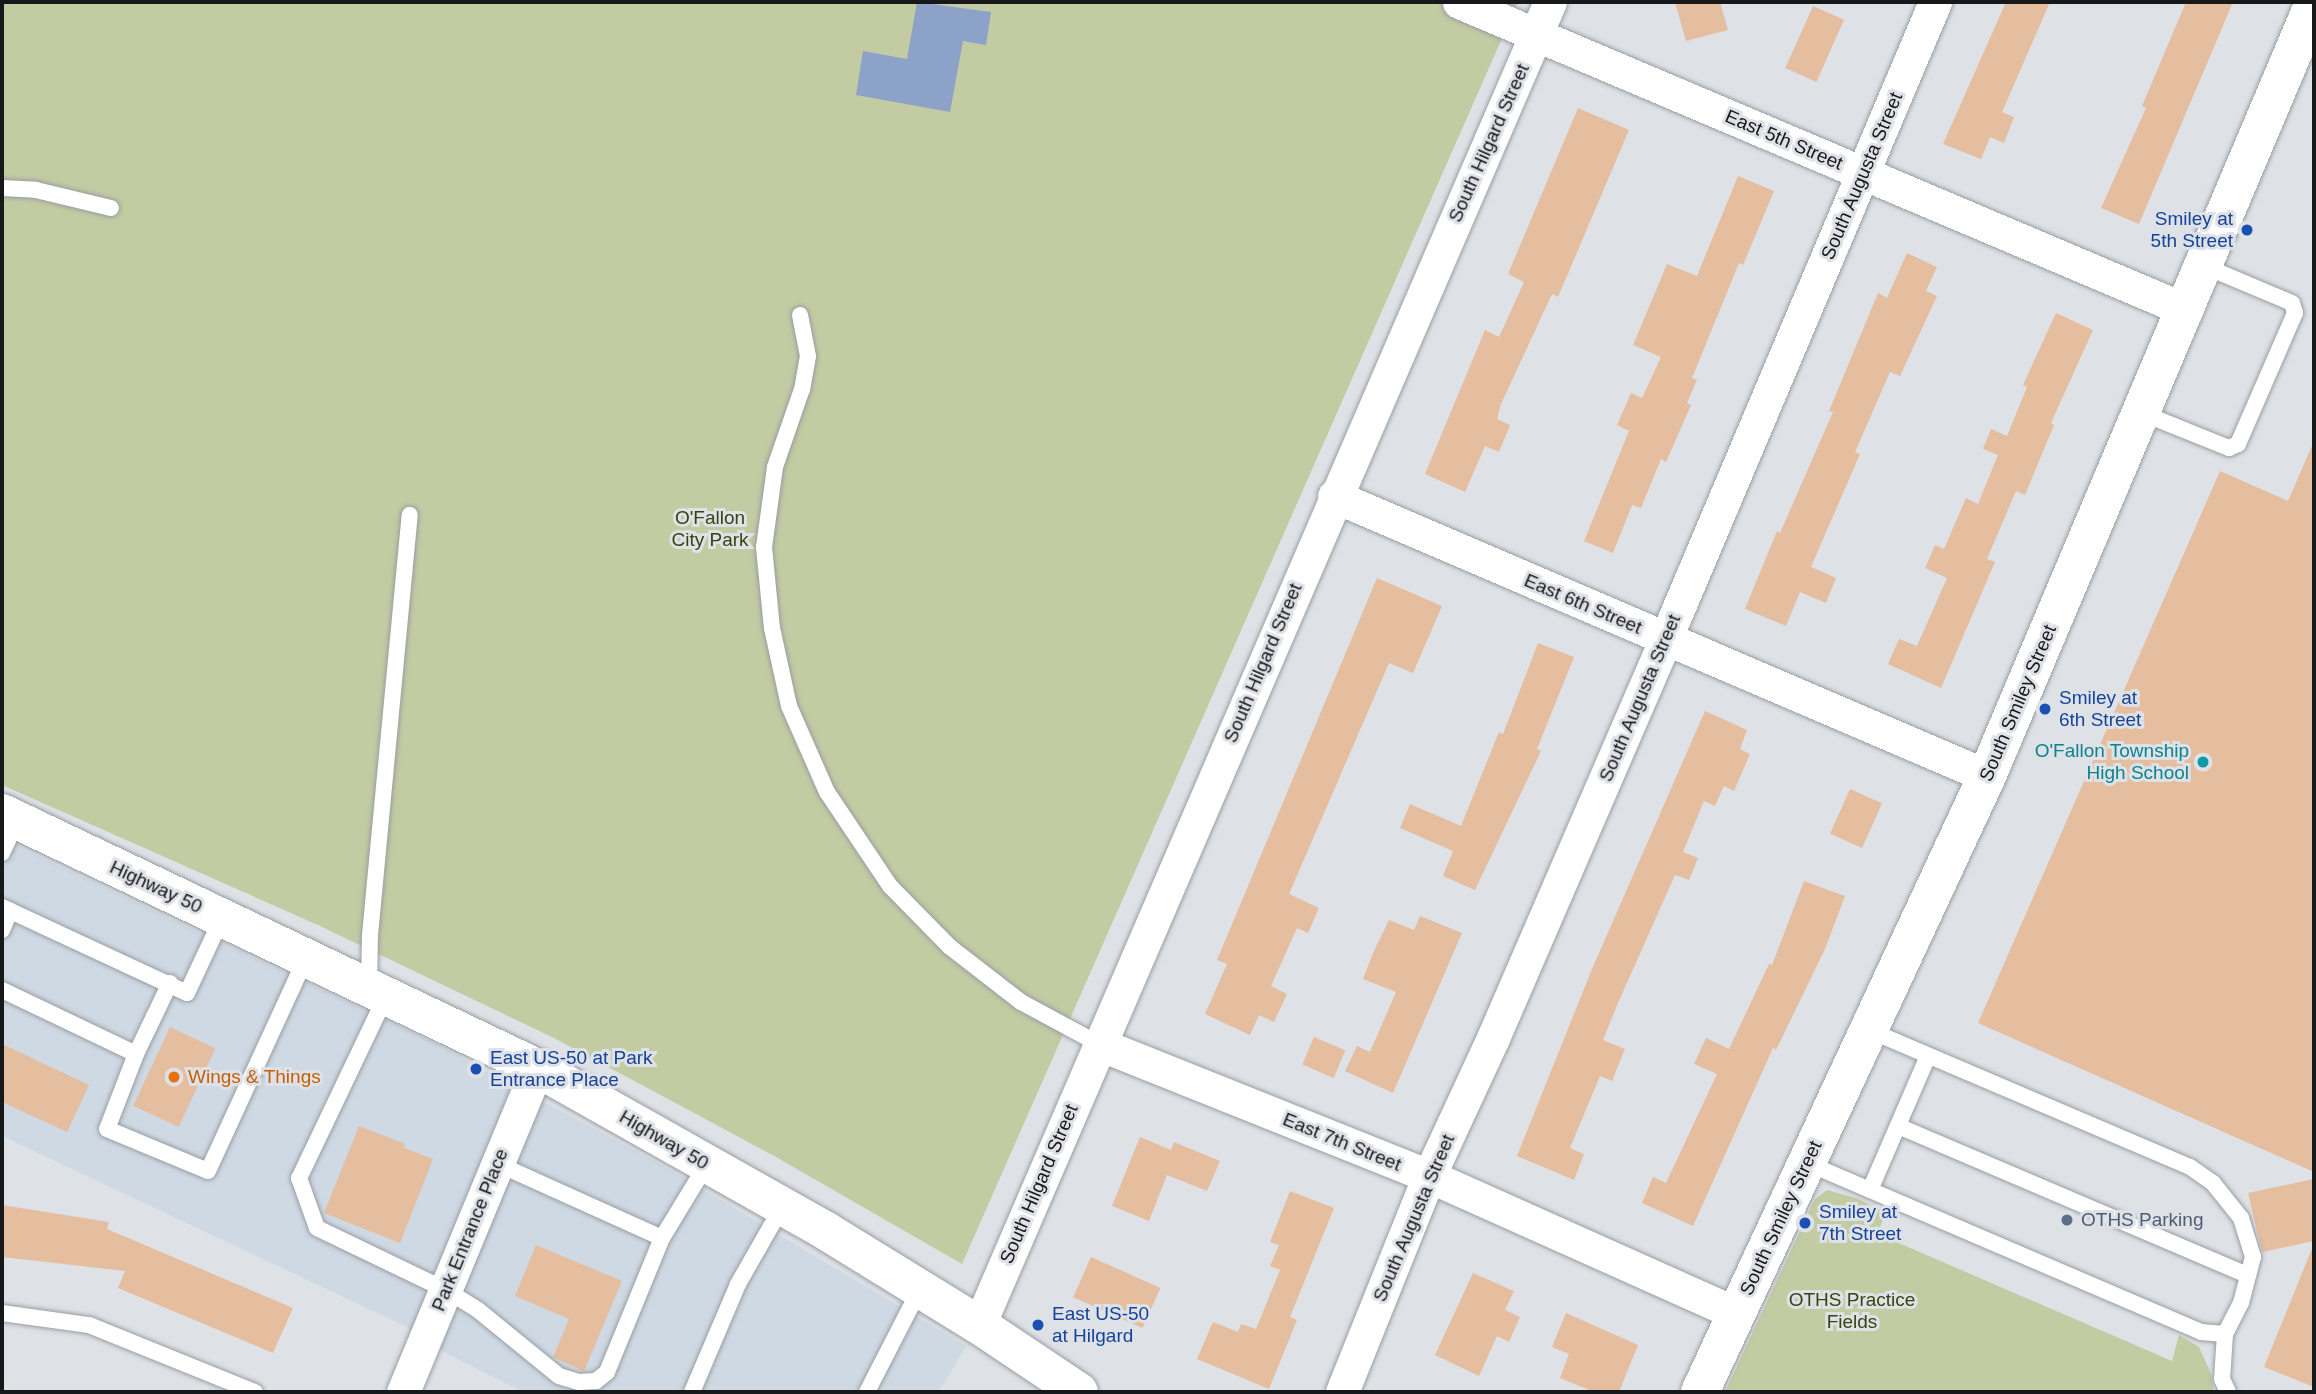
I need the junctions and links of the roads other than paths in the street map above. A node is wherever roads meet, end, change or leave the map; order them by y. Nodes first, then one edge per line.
1 (1459, 2) edge
2 (1550, 2) edge
3 (1935, 2) edge
4 (2314, 3) edge
5 (1536, 34) junction
6 (1863, 173) junction
7 (2, 188) edge
8 (111, 208) dead end
9 (2204, 266) junction
10 (2186, 310) junction
11 (800, 315) dead end
12 (2142, 413) junction
13 (1334, 496) junction
14 (410, 515) dead end
15 (1665, 640) junction
16 (1987, 776) junction
17 (7, 829) edge
18 (6, 909) edge
19 (222, 918) junction
20 (2, 930) edge
21 (306, 958) junction
22 (170, 983) junction
23 (2, 990) edge
24 (377, 992) junction
25 (1869, 1030) junction
26 (1099, 1044) junction
27 (136, 1054) junction
28 (1928, 1056) junction
29 (537, 1068) junction
30 (1898, 1126) junction
31 (1807, 1163) junction
32 (498, 1164) junction
33 (707, 1164) junction
34 (1429, 1176) junction
35 (1870, 1190) junction
36 (782, 1207) junction
37 (662, 1238) junction
38 (2248, 1275) junction
39 (920, 1289) junction
40 (446, 1290) junction
41 (2, 1313) edge
42 (1737, 1314) junction
43 (979, 1325) junction
44 (2225, 1334) junction
45 (255, 1392) edge
46 (403, 1392) edge
47 (692, 1392) edge
48 (867, 1392) edge
49 (1079, 1392) edge
50 (1342, 1392) edge
51 (1700, 1392) edge
52 (2228, 1392) edge

1 - 5 street, East 5th Street
2 - 5 street, South Hilgard Street
3 - 6 street, South Augusta Street
4 - 9 street, South Smiley Street
5 - 6 street, East 5th Street
5 - 13 street, South Hilgard Street
6 - 10 street, East 5th Street
6 - 15 street, South Augusta Street
7 - 8 lane
9 - 10 street, South Smiley Street
9 - 12 lane
10 - 12 street, South Smiley Street
11 - 26 lane
12 - 16 street, South Smiley Street
13 - 15 street, East 6th Street
13 - 26 street, South Hilgard Street
14 - 24 lane
15 - 16 street, East 6th Street
15 - 34 street, South Augusta Street
16 - 25 street, South Smiley Street
17 - 19 street, Highway 50
18 - 20 lane
18 - 22 lane
19 - 21 street, Highway 50
19 - 22 lane
21 - 24 street, Highway 50
21 - 27 lane
22 - 27 lane
23 - 27 lane
24 - 29 street, Highway 50
24 - 40 lane
25 - 28 lane
25 - 31 street, South Smiley Street
26 - 34 street, East 7th Street
26 - 43 street, South Hilgard Street
28 - 30 lane
28 - 38 lane
29 - 32 street, Park Entrance Place
29 - 33 street, Highway 50
30 - 35 lane
30 - 38 lane
31 - 35 lane
31 - 42 street, South Smiley Street
32 - 37 lane
32 - 40 street, Park Entrance Place
33 - 36 street, Highway 50
33 - 37 lane
34 - 42 street, East 7th Street
34 - 50 street, South Augusta Street
35 - 44 lane
36 - 39 street, Highway 50
36 - 47 lane
37 - 40 lane
38 - 44 lane
39 - 43 street, Highway 50
39 - 48 lane
40 - 46 street, Park Entrance Place
41 - 45 lane
42 - 51 street, South Smiley Street
43 - 49 street, Highway 50
44 - 52 lane

